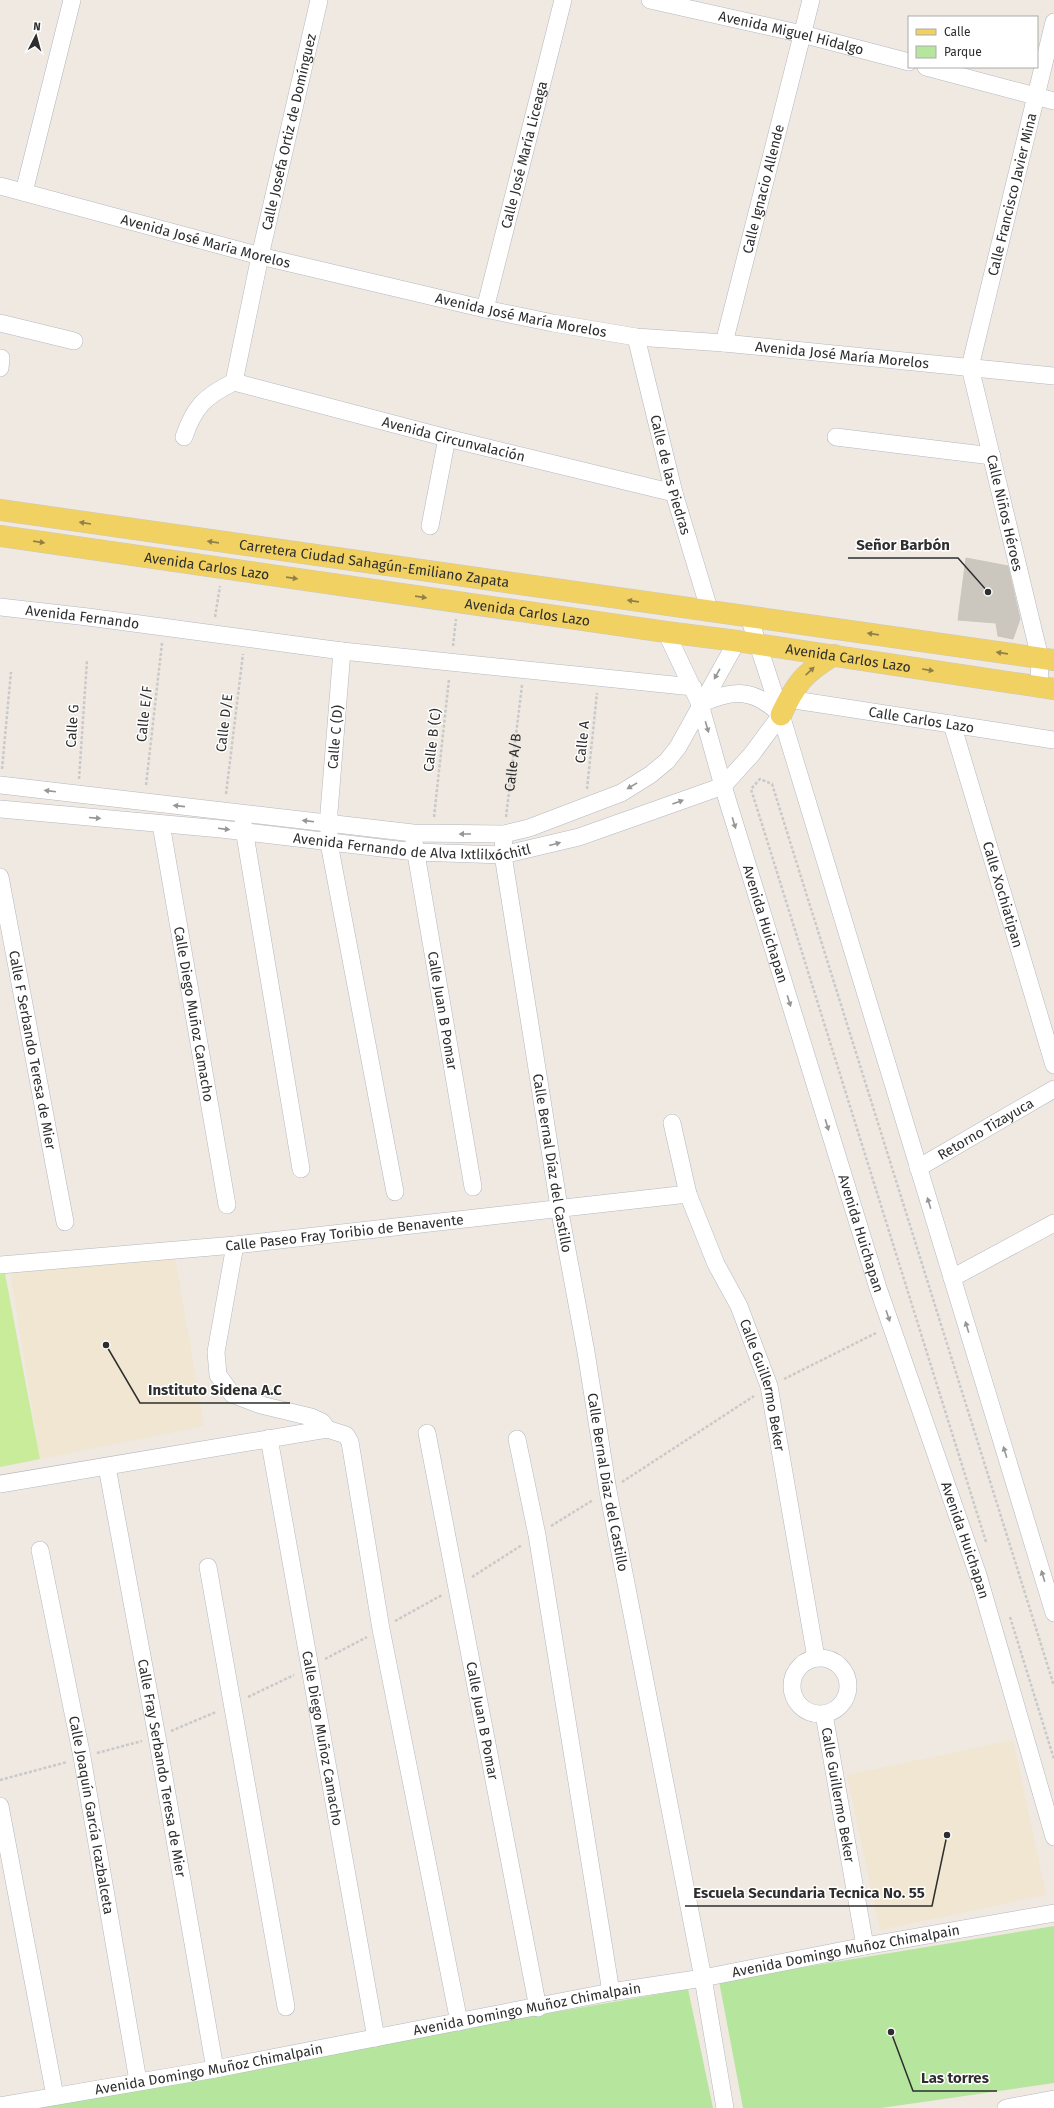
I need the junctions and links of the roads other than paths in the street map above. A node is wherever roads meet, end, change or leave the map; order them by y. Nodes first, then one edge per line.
1 (72, 0) edge
2 (319, 0) edge
3 (563, 0) edge
4 (650, 0) edge
5 (810, 0) edge
6 (1054, 22) edge
7 (802, 34) junction
8 (908, 62) edge
9 (930, 68) edge
10 (1036, 96) junction
11 (1054, 102) edge
12 (0, 186) edge
13 (24, 192) junction
14 (260, 256) junction
15 (486, 309) junction
16 (0, 323) edge
17 (636, 337) junction
18 (74, 341) dead end
19 (724, 343) junction
20 (970, 367) junction
21 (1054, 376) edge
22 (234, 382) junction
23 (836, 437) dead end
24 (184, 438) dead end
25 (447, 438) junction
26 (992, 456) junction
27 (674, 493) junction
28 (0, 510) edge
29 (430, 526) dead end
30 (0, 536) edge
31 (0, 607) edge
32 (710, 612) junction
33 (756, 637) junction
34 (669, 639) junction
35 (737, 640) junction
36 (342, 651) junction
37 (834, 655) junction
38 (1047, 659) edge
39 (691, 682) junction
40 (1046, 688) edge
41 (781, 700) junction
42 (700, 704) junction
43 (952, 724) junction
44 (1054, 740) edge
45 (0, 785) edge
46 (723, 786) junction
47 (0, 809) edge
48 (242, 812) junction
49 (328, 823) junction
50 (162, 824) junction
51 (245, 832) junction
52 (413, 833) junction
53 (504, 834) junction
54 (329, 843) junction
55 (415, 852) junction
56 (503, 855) junction
57 (0, 877) edge
58 (1054, 1065) edge
59 (1054, 1089) edge
60 (672, 1123) dead end
61 (918, 1168) junction
62 (301, 1169) dead end
63 (474, 1187) dead end
64 (395, 1192) dead end
65 (688, 1194) junction
66 (227, 1204) dead end
67 (559, 1207) junction
68 (65, 1222) dead end
69 (1054, 1223) edge
70 (235, 1245) junction
71 (0, 1265) edge
72 (952, 1278) junction
73 (327, 1429) junction
74 (427, 1433) dead end
75 (269, 1438) junction
76 (518, 1439) dead end
77 (107, 1467) junction
78 (0, 1484) edge
79 (40, 1550) dead end
80 (208, 1567) dead end
81 (1054, 1613) edge
82 (816, 1658) junction
83 (824, 1714) junction
84 (0, 1806) edge
85 (1054, 1837) edge
86 (1054, 1913) edge
87 (865, 1946) junction
88 (703, 1978) junction
89 (611, 1992) junction
90 (286, 2007) dead end
91 (538, 2008) junction
92 (459, 2022) junction
93 (376, 2038) junction
94 (215, 2069) junction
95 (138, 2082) junction
96 (55, 2096) junction
97 (1054, 2099) edge
98 (1037, 2105) edge
99 (0, 2106) edge
100 (725, 2108) edge
101 (1006, 2108) edge

1 - 13 street
2 - 14 street, Calle Josefa Ortiz de Domínguez
3 - 15 street, Calle José María Liceaga
4 - 7 street, Avenida Miguel Hidalgo
5 - 7 street, Calle Ignacio Allende
6 - 10 street, Calle Francisco Javier Mina
7 - 8 street, Avenida Miguel Hidalgo
7 - 19 street, Calle Ignacio Allende
9 - 10 street
10 - 11 street
10 - 20 street, Calle Francisco Javier Mina
12 - 13 street, Avenida José María Morelos
13 - 14 street, Avenida José María Morelos
14 - 15 street, Avenida José María Morelos
14 - 22 street, Calle Josefa Ortiz de Domínguez
15 - 17 street, Avenida José María Morelos
16 - 18 street
17 - 19 street, Avenida José María Morelos
17 - 27 street, Calle de las Piedras
19 - 20 street, Avenida José María Morelos
20 - 21 street, Avenida José María Morelos
20 - 26 street, Calle Niños Héroes
22 - 24 street
22 - 25 street, Avenida Circunvalación
23 - 26 street
25 - 27 street, Avenida Circunvalación
25 - 29 street
26 - 38 street, Calle Niños Héroes
27 - 32 street, Calle de las Piedras
32 -> 28 main road, Carretera Ciudad Sahagún-Emiliano Zapata
30 -> 34 main road, Avenida Carlos Lazo
31 - 36 street, Avenida Fernando
32 - 33 main road, Carretera Ciudad Sahagún-Emiliano Zapata
33 - 35 main road
33 - 37 main road, Avenida Carlos Lazo
38 -> 33 main road, Avenida Carlos Lazo
33 - 41 street
34 - 35 main road, Avenida Carlos Lazo
34 - 39 street, Avenida Huichapan
35 -> 42 street, Avenida Fernando de Alva Ixtlilxóchitl
36 - 39 street, Avenida Fernando
36 - 49 street, Calle C (D)
37 -> 40 main road, Avenida Carlos Lazo
41 -> 37 main road
38 - 40 street, Calle Niños Héroes
39 - 42 street, Avenida Huichapan
41 - 42 street
41 - 43 street, Calle Carlos Lazo
41 - 46 street, Avenida Fernando de Alva Ixtlilxóchitl
41 - 61 street
42 -> 46 street, Avenida Huichapan
42 -> 53 street, Avenida Fernando de Alva Ixtlilxóchitl
43 - 44 street, Calle Carlos Lazo
43 - 58 street, Calle Xochiatipan
48 -> 45 street, Avenida Fernando de Alva Ixtlilxóchitl
56 -> 46 street, Avenida Fernando de Alva Ixtlilxóchitl
46 -> 85 street, Avenida Huichapan
47 -> 50 street, Avenida Fernando de Alva Ixtlilxóchitl
49 -> 48 street, Avenida Fernando de Alva Ixtlilxóchitl
48 - 51 street
49 - 52 street, Avenida Fernando de Alva Ixtlilxóchitl
49 - 54 street, Calle C (D)
50 -> 51 street, Avenida Fernando de Alva Ixtlilxóchitl
50 - 66 street, Calle Diego Muñoz Camacho
51 - 54 street, Avenida Fernando de Alva Ixtlilxóchitl
51 - 62 street
53 -> 52 street, Avenida Fernando de Alva Ixtlilxóchitl
52 - 55 street, Calle Juan B Pomar
53 - 56 street
54 - 55 street, Avenida Fernando de Alva Ixtlilxóchitl
54 - 64 street
55 - 56 street, Avenida Fernando de Alva Ixtlilxóchitl
55 - 63 street, Calle Juan B Pomar
56 - 67 street, Calle Bernal Díaz del Castillo
57 - 68 street, Calle F Serbando Teresa de Mier
59 - 61 street, Retorno Tizayuca
60 - 65 street, Calle Guillermo Beker
72 -> 61 street
65 - 67 street, Calle Paseo Fray Toribio de Benavente
65 - 82 street, Calle Guillermo Beker
67 - 70 street, Calle Paseo Fray Toribio de Benavente
67 - 88 street, Calle Bernal Díaz del Castillo
69 - 72 street
70 - 71 street, Calle Paseo Fray Toribio de Benavente
70 - 73 street
81 -> 72 street
73 - 75 street
73 - 92 street
74 - 91 street, Calle Juan B Pomar
75 - 77 street
75 - 93 street, Calle Diego Muñoz Camacho
76 - 89 street
77 - 78 street
77 - 94 street, Calle Fray Serbando Teresa de Mier
79 - 95 street, Calle Joaquín García Icazbalceta
80 - 90 street
82 - 83 street
82 - 83 street
83 - 87 street, Calle Guillermo Beker
84 - 96 street
86 - 87 street, Avenida Domingo Muñoz Chimalpain
87 - 88 street, Avenida Domingo Muñoz Chimalpain
88 - 89 street, Avenida Domingo Muñoz Chimalpain
88 - 100 street, Calle Bernal Díaz del Castillo
89 - 91 street, Avenida Domingo Muñoz Chimalpain
91 - 92 street, Avenida Domingo Muñoz Chimalpain
92 - 93 street, Avenida Domingo Muñoz Chimalpain
93 - 94 street, Avenida Domingo Muñoz Chimalpain
94 - 95 street, Avenida Domingo Muñoz Chimalpain
95 - 96 street, Avenida Domingo Muñoz Chimalpain
96 - 99 street, Avenida Domingo Muñoz Chimalpain
97 - 98 street
98 - 101 street

